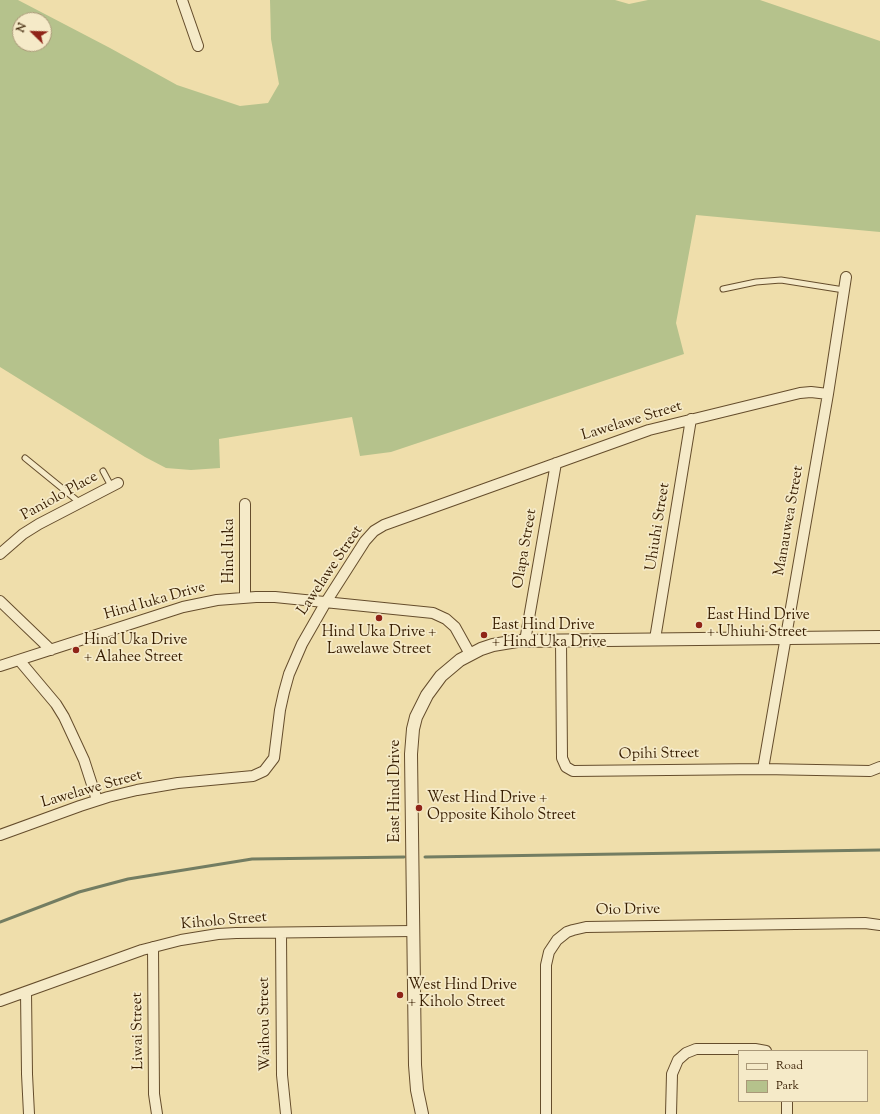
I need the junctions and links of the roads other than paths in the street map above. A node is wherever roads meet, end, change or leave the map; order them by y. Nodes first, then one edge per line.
1 (182, 0) edge
2 (198, 46) dead end
3 (846, 277) dead end
4 (723, 289) dead end
5 (844, 290) junction
6 (828, 394) junction
7 (691, 419) junction
8 (25, 458) dead end
9 (556, 463) junction
10 (102, 471) dead end
11 (114, 484) joint
12 (80, 502) junction
13 (245, 504) dead end
14 (0, 554) edge
15 (244, 597) junction
16 (0, 601) edge
17 (326, 602) junction
18 (880, 637) edge
19 (785, 639) junction
20 (655, 640) junction
21 (525, 641) junction
22 (561, 641) junction
23 (51, 650) junction
24 (470, 654) junction
25 (20, 660) junction
26 (0, 666) edge
27 (880, 767) edge
28 (763, 769) junction
29 (98, 800) junction
30 (0, 836) edge
31 (880, 925) edge
32 (413, 931) junction
33 (280, 933) junction
34 (153, 947) junction
35 (26, 992) junction
36 (0, 1001) edge
37 (760, 1050) edge
38 (787, 1102) edge
39 (30, 1114) edge
40 (156, 1114) edge
41 (286, 1114) edge
42 (422, 1114) edge
43 (546, 1114) edge
44 (671, 1114) edge
45 (786, 1114) edge

1 - 2 street
3 - 5 street, Manauwea Street
4 - 5 lane
5 - 6 street, Manauwea Street
6 - 7 street, Lawelawe Street
6 - 19 street, Manauwea Street
7 - 9 street, Lawelawe Street
7 - 20 street, Uhiuhi Street
8 - 12 lane
9 - 17 street, Lawelawe Street
9 - 21 street, Olapa Street
10 - 11 lane
11 - 12 street, Paniolo Place
12 - 14 street, Paniolo Place
13 - 15 street, Hind Iuka
15 - 17 street, Hind Iuka Drive
15 - 23 street, Hind Iuka Drive
16 - 23 street
17 - 24 street, Hind Iuka Drive
17 - 29 street, Lawelawe Street
18 - 19 street, East Hind Drive
19 - 20 street, East Hind Drive
19 - 28 street, Manauwea Street
20 - 22 street, East Hind Drive
21 - 22 street, East Hind Drive
21 - 24 street, East Hind Drive
22 - 28 street, Opihi Street
23 - 25 street, Hind Iuka Drive
24 - 32 street, East Hind Drive
25 - 26 street, Hind Iuka Drive
25 - 29 street
27 - 28 street, Opihi Street
29 - 30 street, Lawelawe Street
31 - 43 street, Oio Drive
32 - 33 street, Kiholo Street
32 - 42 street, East Hind Drive
33 - 34 street, Kiholo Street
33 - 41 street, Waihou Street
34 - 35 street, Kiholo Street
34 - 40 street, Liwai Street
35 - 36 street, Kiholo Street
35 - 39 street
37 - 44 street
38 - 45 street

